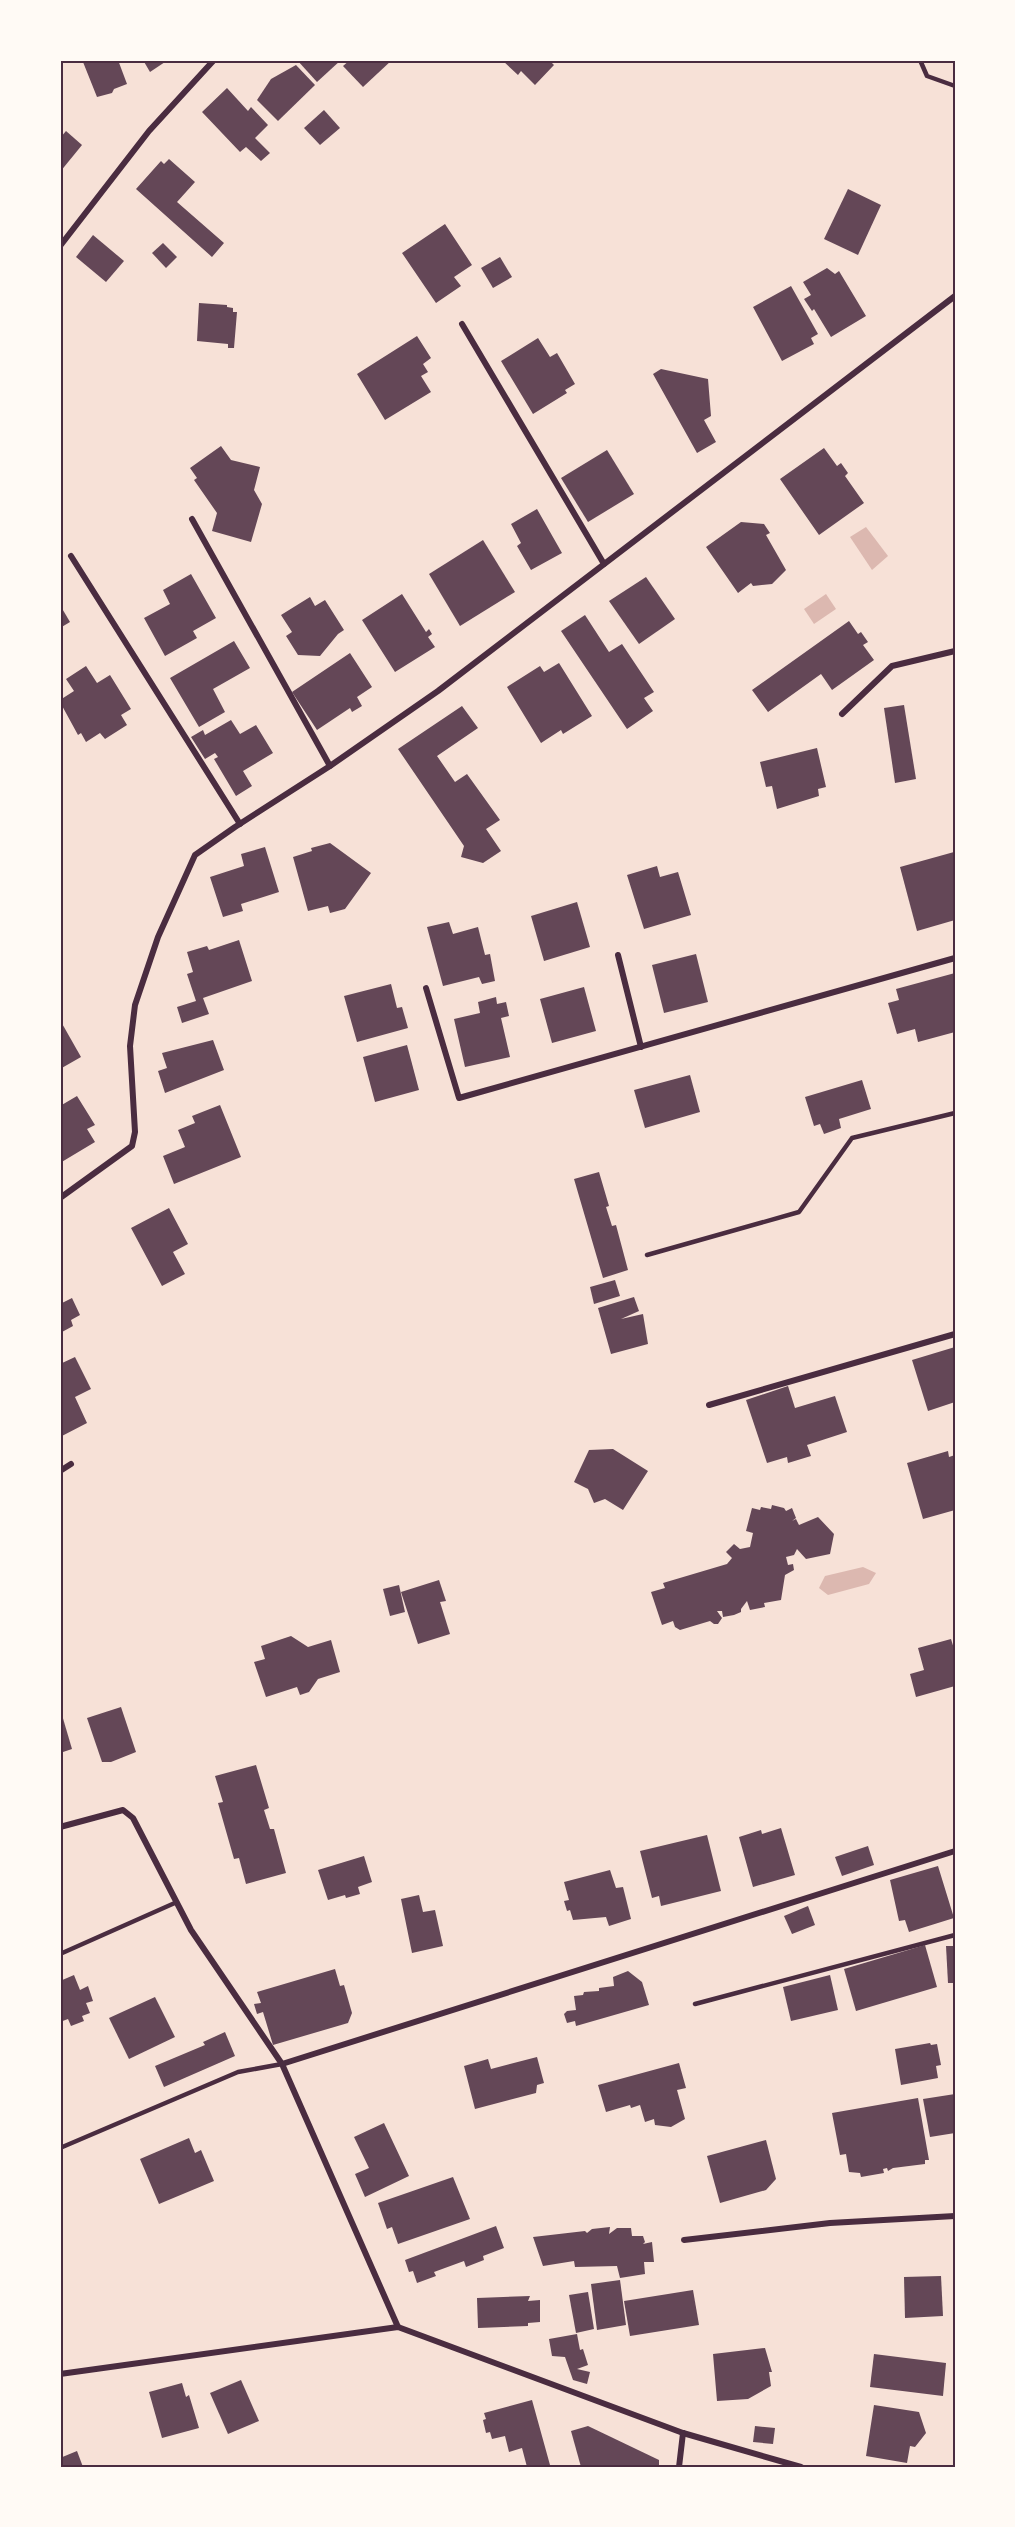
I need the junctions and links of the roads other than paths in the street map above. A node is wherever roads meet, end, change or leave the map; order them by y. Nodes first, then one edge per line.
1 (214, 60) edge
2 (920, 60) edge
3 (955, 86) edge
4 (60, 246) edge
5 (955, 296) edge
6 (462, 324) dead end
7 (192, 519) dead end
8 (71, 556) dead end
9 (604, 564) junction
10 (955, 651) edge
11 (842, 714) dead end
12 (330, 766) junction
13 (240, 824) junction
14 (618, 955) dead end
15 (955, 958) edge
16 (426, 988) dead end
17 (641, 1047) junction
18 (955, 1113) edge
19 (60, 1198) edge
20 (647, 1255) dead end
21 (955, 1334) edge
22 (709, 1405) dead end
23 (71, 1464) dead end
24 (60, 1471) edge
25 (60, 1827) edge
26 (955, 1851) edge
27 (177, 1902) junction
28 (955, 1935) edge
29 (60, 1954) edge
30 (695, 2004) dead end
31 (282, 2064) junction
32 (60, 2148) edge
33 (955, 2216) edge
34 (684, 2241) dead end
35 (398, 2327) junction
36 (60, 2374) edge
37 (683, 2433) junction
38 (679, 2467) edge
39 (801, 2467) edge

1 - 4 street
2 - 3 lane
5 - 9 street
6 - 9 street
7 - 12 street
8 - 13 street
9 - 12 street
10 - 11 street
12 - 13 street
13 - 19 street
14 - 17 street
15 - 17 street
16 - 17 street
18 - 20 lane
21 - 22 street
23 - 24 street
25 - 27 street
26 - 31 street
27 - 29 lane
27 - 31 street
28 - 30 lane
31 - 32 lane
31 - 35 street
33 - 34 street
35 - 36 street
35 - 37 street
37 - 38 street
37 - 39 street

